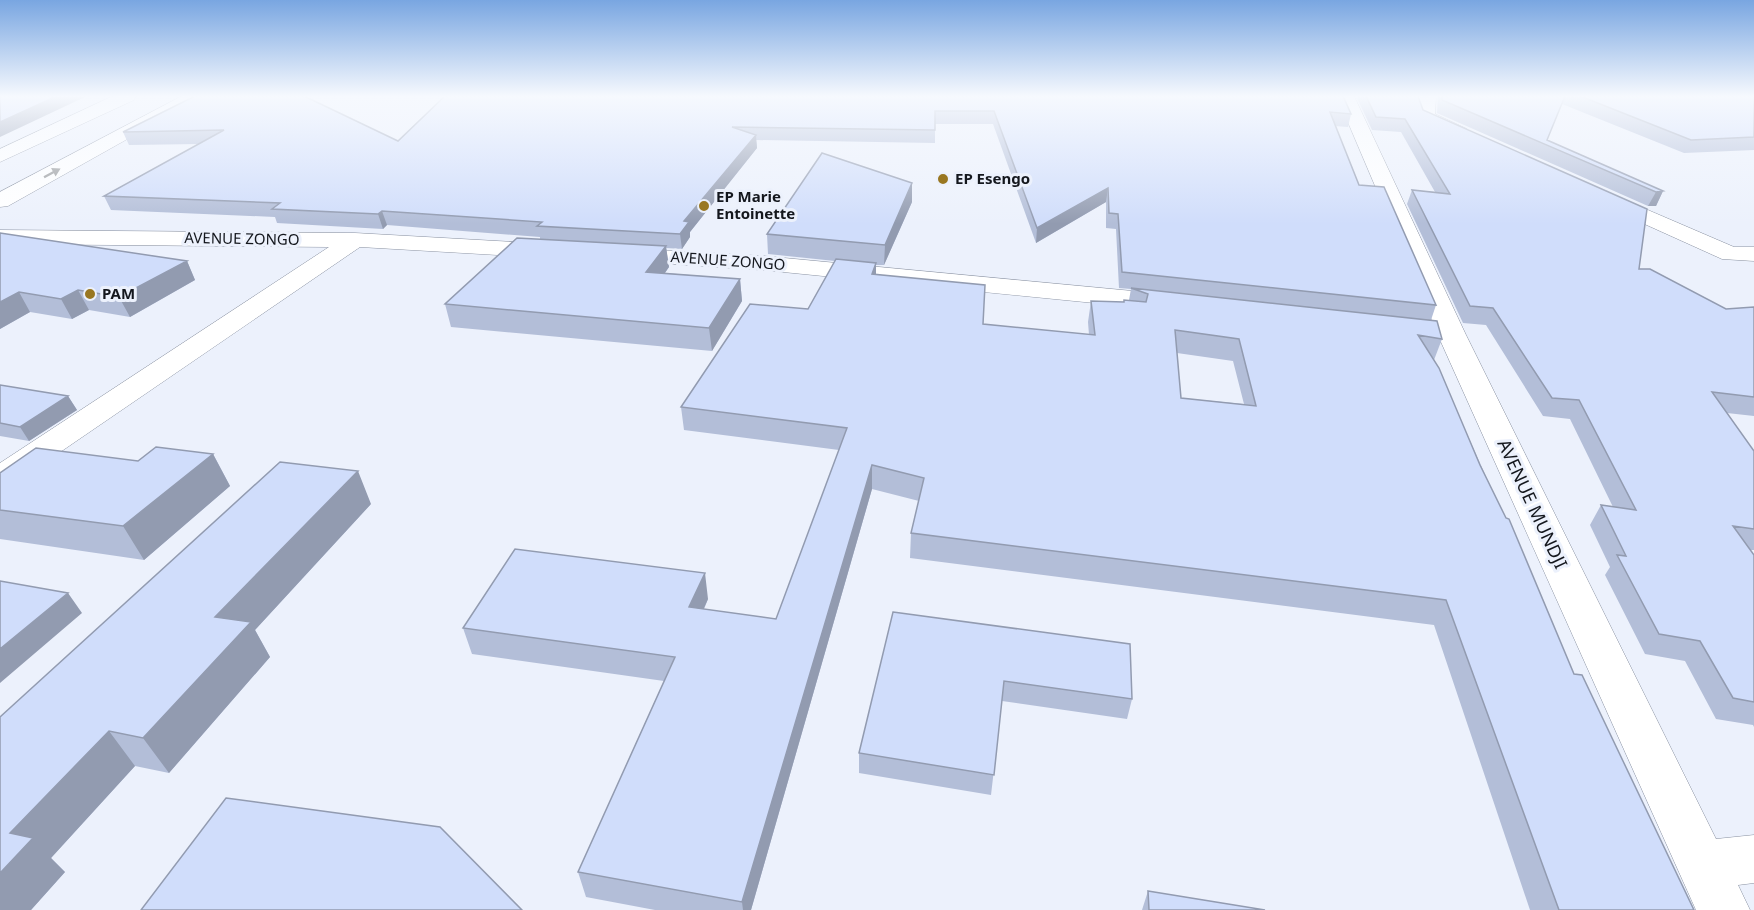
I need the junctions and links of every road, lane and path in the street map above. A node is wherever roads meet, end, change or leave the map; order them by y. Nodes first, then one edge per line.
1 (37, 138) edge
2 (117, 138) edge
3 (1364, 138) edge
4 (1475, 138) edge
5 (1481, 141) edge
6 (0, 156) edge
7 (1584, 189) edge
8 (0, 201) edge
9 (0, 237) edge
10 (355, 240) junction
11 (1754, 254) edge
12 (1196, 306) edge
13 (1370, 326) edge
14 (1452, 335) junction
15 (0, 478) edge
16 (1754, 859) edge
17 (1701, 865) junction
18 (1723, 910) edge

1 - 6 street
8 -> 2 street
3 - 14 street, AVENUE MUNDJI
4 - 5 street
7 - 11 street
9 - 10 street, AVENUE ZONGO
10 - 12 street, AVENUE ZONGO
10 - 15 street
13 - 14 street
14 - 17 street, AVENUE MUNDJI
16 - 17 street
17 - 18 street, AVENUE MUNDJI

